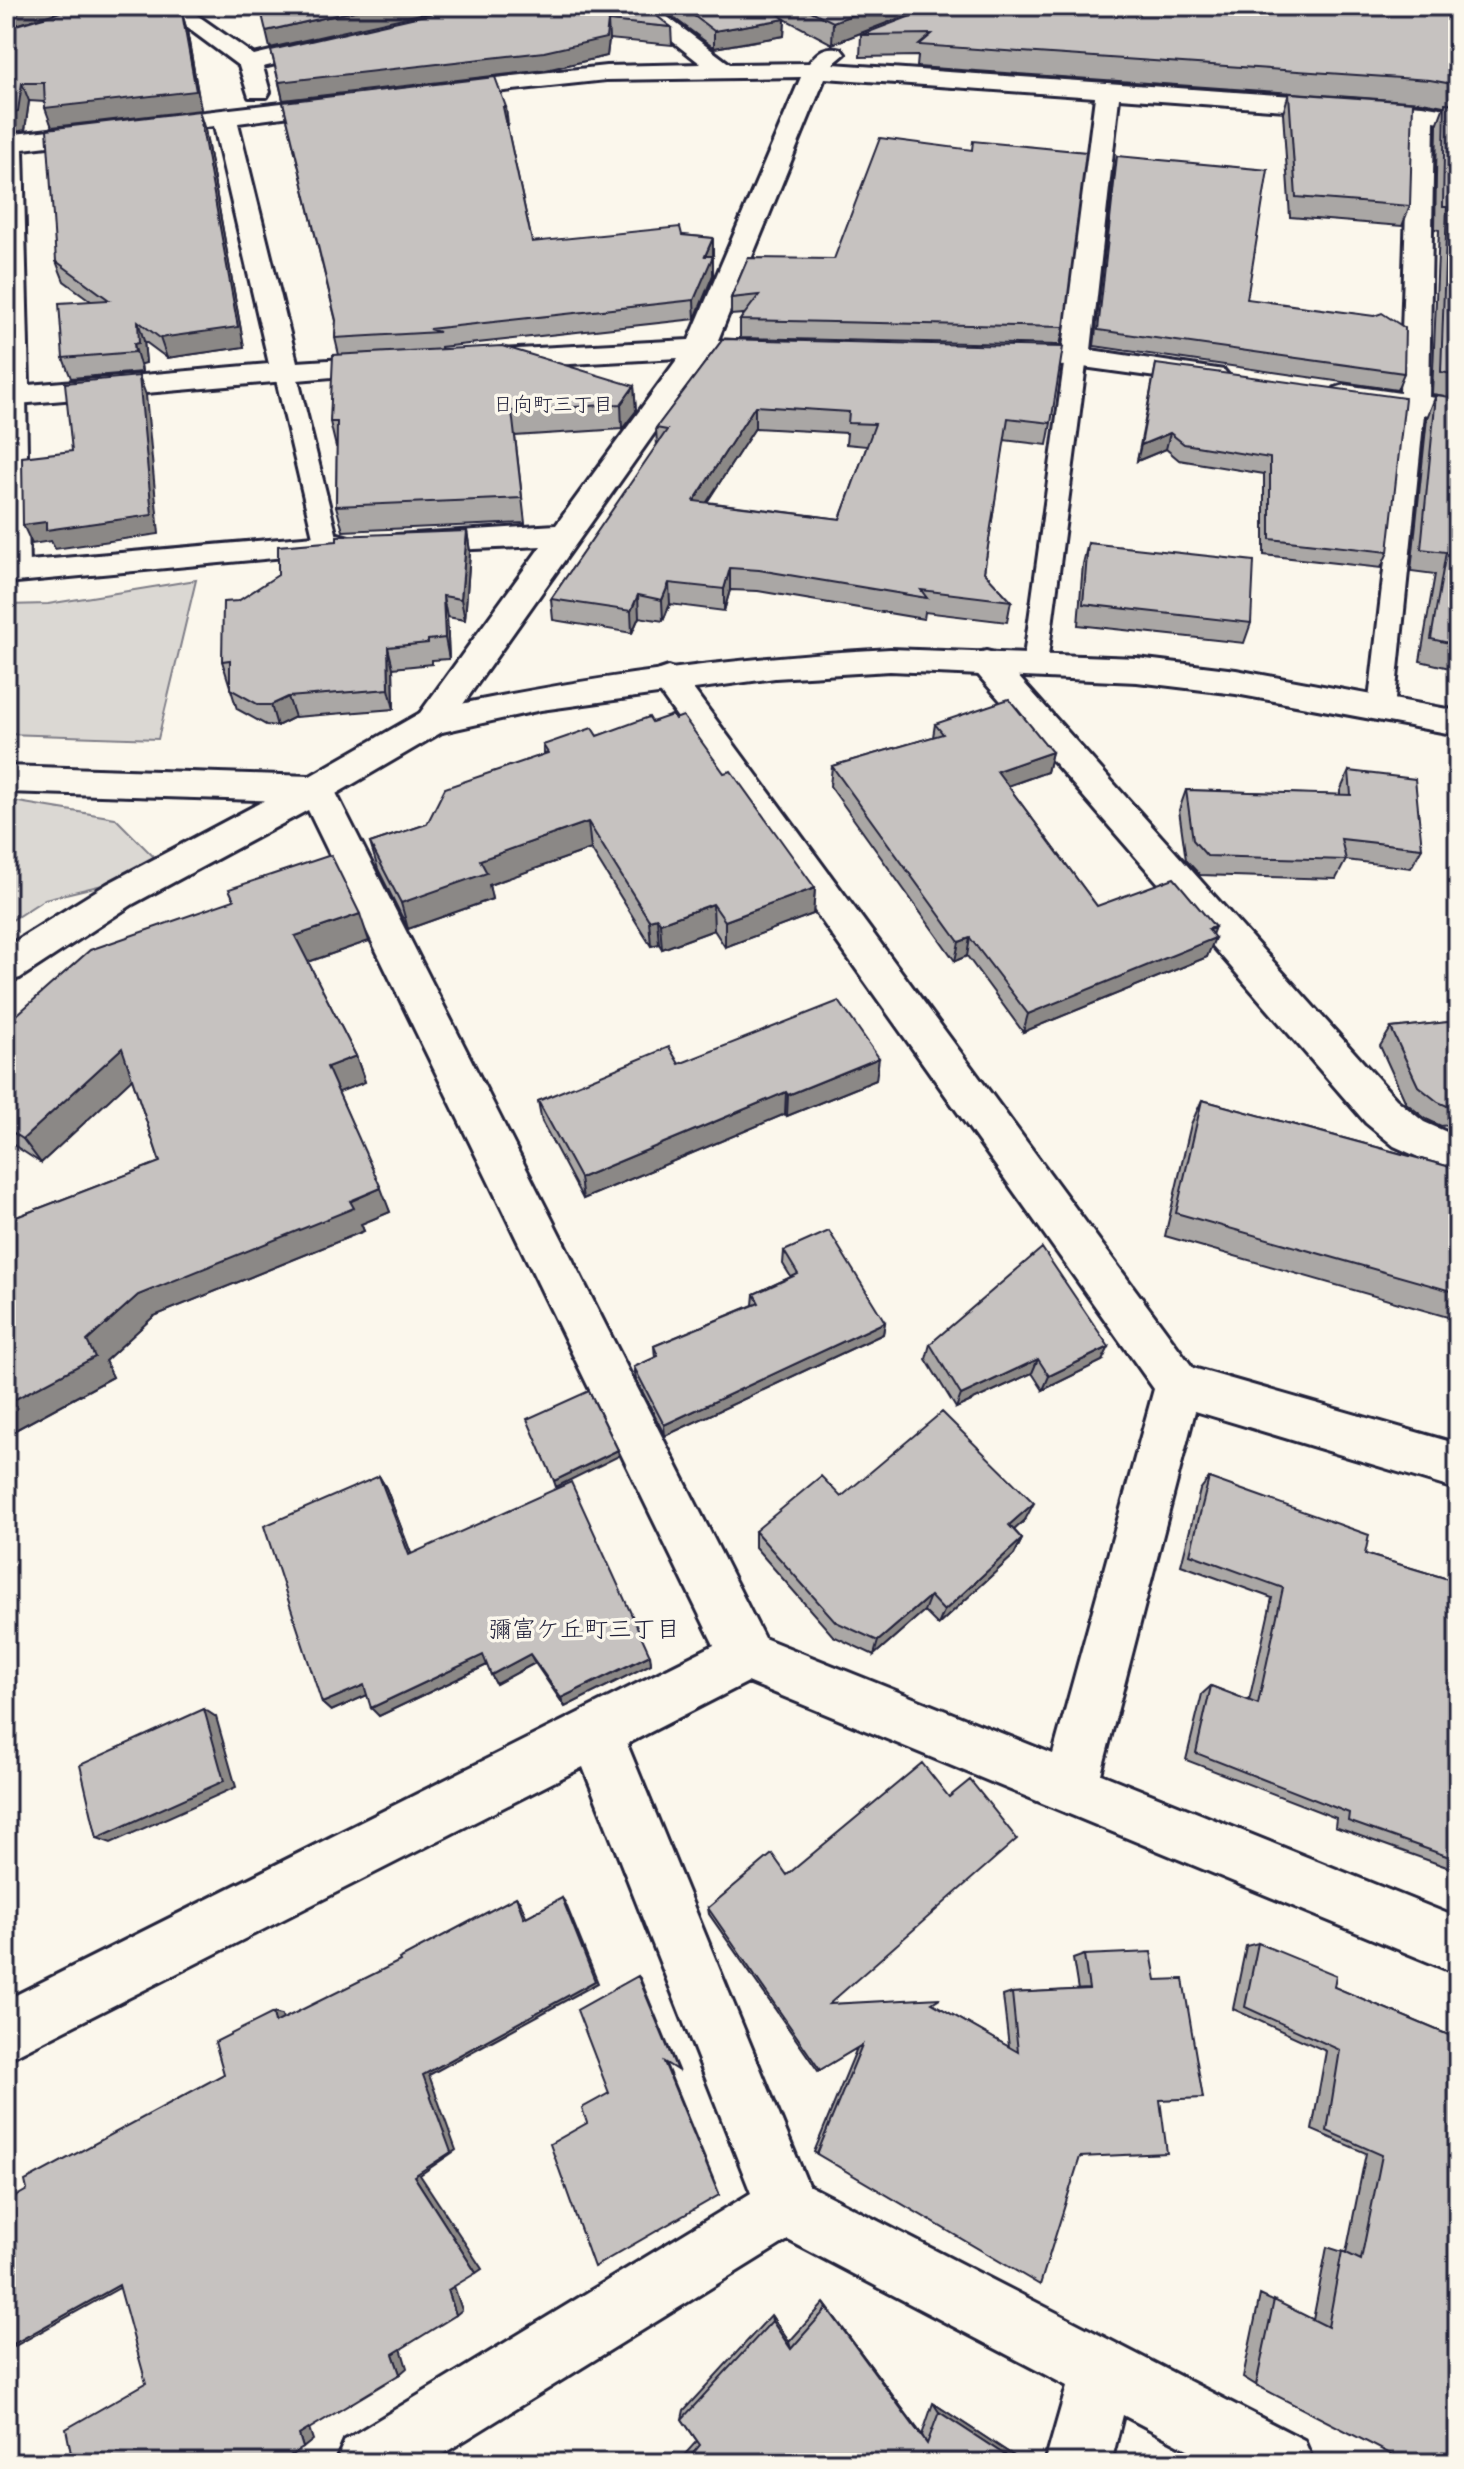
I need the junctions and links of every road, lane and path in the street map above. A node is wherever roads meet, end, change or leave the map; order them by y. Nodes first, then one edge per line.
1 (169, 6) edge
2 (639, 6) edge
3 (359, 38) edge
4 (853, 47) edge
5 (250, 63) junction
6 (723, 70) junction
7 (816, 70) junction
8 (1108, 91) junction
9 (420, 93) edge
10 (373, 99) edge
11 (263, 112) junction
12 (1422, 112) junction
13 (224, 117) junction
14 (1458, 118) edge
15 (8, 143) edge
16 (700, 348) junction
17 (810, 351) edge
18 (982, 355) edge
19 (1076, 357) junction
20 (445, 362) edge
21 (413, 364) edge
22 (285, 371) junction
23 (1245, 380) edge
24 (1322, 391) edge
25 (10, 395) edge
26 (1414, 404) junction
27 (1458, 410) edge
28 (566, 535) junction
29 (327, 545) junction
30 (12, 572) edge
31 (986, 662) junction
32 (1035, 664) junction
33 (668, 679) junction
34 (1381, 709) junction
35 (432, 722) junction
36 (1458, 723) edge
37 (6, 779) edge
38 (316, 789) junction
39 (6, 967) edge
40 (1458, 1157) edge
41 (1178, 1385) junction
42 (1458, 1467) edge
43 (746, 1656) junction
44 (596, 1732) junction
45 (1071, 1788) junction
46 (1458, 1946) edge
47 (6, 2031) edge
48 (786, 2206) junction
49 (1103, 2370) junction
50 (368, 2463) edge
51 (1078, 2463) edge
52 (1281, 2463) edge

1 - 5 street
2 - 6 street
3 - 5 street
4 - 7 street
5 - 11 street
6 - 7 street
6 - 9 street
7 - 8 street
7 - 16 street
8 - 12 street
8 - 19 street
10 - 11 street
11 - 13 street
12 - 14 street
12 - 26 street
13 - 15 street
13 - 22 street
15 - 25 street
16 - 17 street
16 - 20 street
16 - 28 street
18 - 19 street
19 - 23 street
19 - 32 lane
21 - 22 street
22 - 25 street
22 - 29 lane
24 - 26 street
25 - 30 lane
26 - 27 street
26 - 34 lane
28 - 29 street
28 - 35 street
29 - 30 street
31 - 32 street
31 - 33 street
31 - 40 street
32 - 34 street
33 - 35 street
33 - 41 street
34 - 36 street
35 - 38 street
37 - 38 street
38 - 39 street
38 - 43 street
41 - 42 street
41 - 45 street
43 - 44 street
43 - 45 street
44 - 47 street
44 - 48 street
45 - 46 street
48 - 49 street
48 - 50 street
49 - 51 street
49 - 52 street

